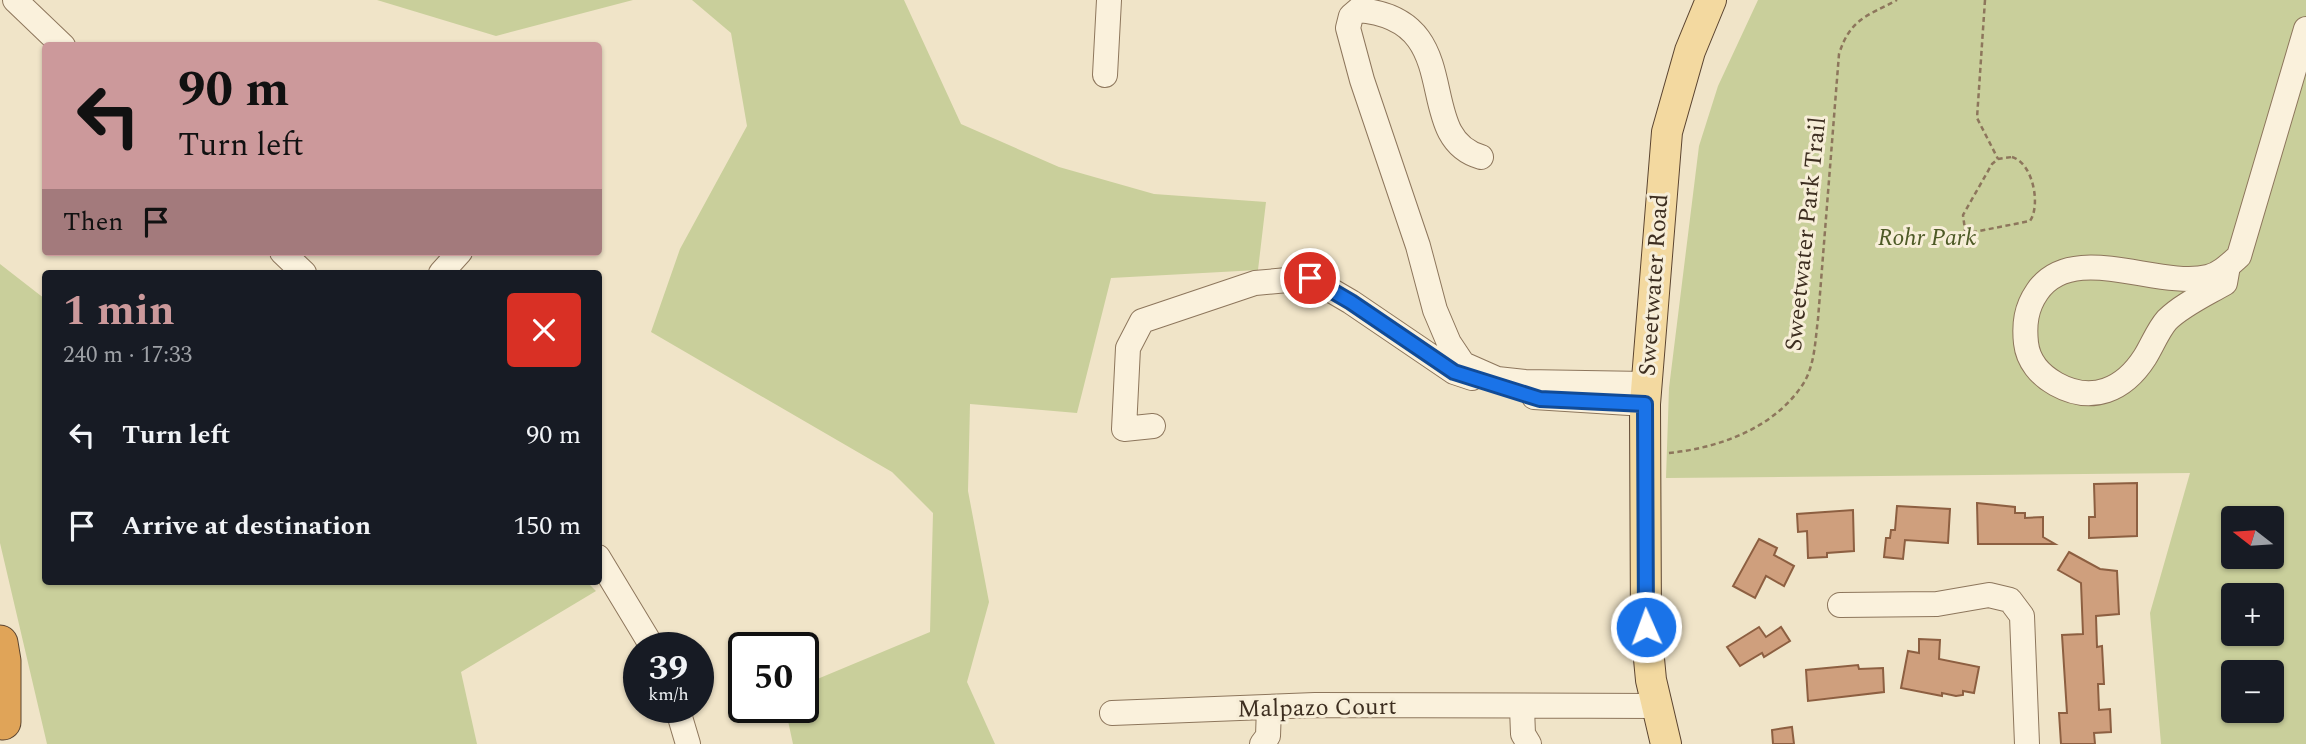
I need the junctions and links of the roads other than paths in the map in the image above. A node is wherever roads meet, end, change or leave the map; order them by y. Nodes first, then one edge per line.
1 (15, 0) edge
2 (1109, 0) edge
3 (1711, 0) edge
4 (2306, 29) edge
5 (59, 42) edge
6 (1105, 75) dead end
7 (1481, 157) dead end
8 (286, 256) edge
9 (456, 256) edge
10 (2228, 266) junction
11 (301, 270) edge
12 (444, 270) edge
13 (1646, 394) junction
14 (1153, 426) dead end
15 (602, 564) edge
16 (1840, 605) dead end
17 (643, 632) edge
18 (0, 643) edge
19 (1656, 706) junction
20 (1269, 707) junction
21 (1522, 708) junction
22 (1112, 713) dead end
23 (682, 723) edge
24 (4, 726) edge
25 (688, 744) edge
26 (1262, 744) edge
27 (1529, 744) edge
28 (1665, 744) edge
29 (2027, 744) edge

1 - 5 street
2 - 6 street
3 - 13 main road, Sweetwater Road
4 - 10 street
7 - 13 street
8 - 11 street
9 - 12 street
10 - 10 street
13 - 14 street
13 - 19 main road, Sweetwater Road
15 - 17 street
16 - 29 street
18 - 24 highway
19 - 21 street, Malpazo Court
19 - 28 main road, Sweetwater Road
20 - 21 street, Malpazo Court
20 - 22 street, Malpazo Court
20 - 26 street
21 - 27 street
23 - 25 street

